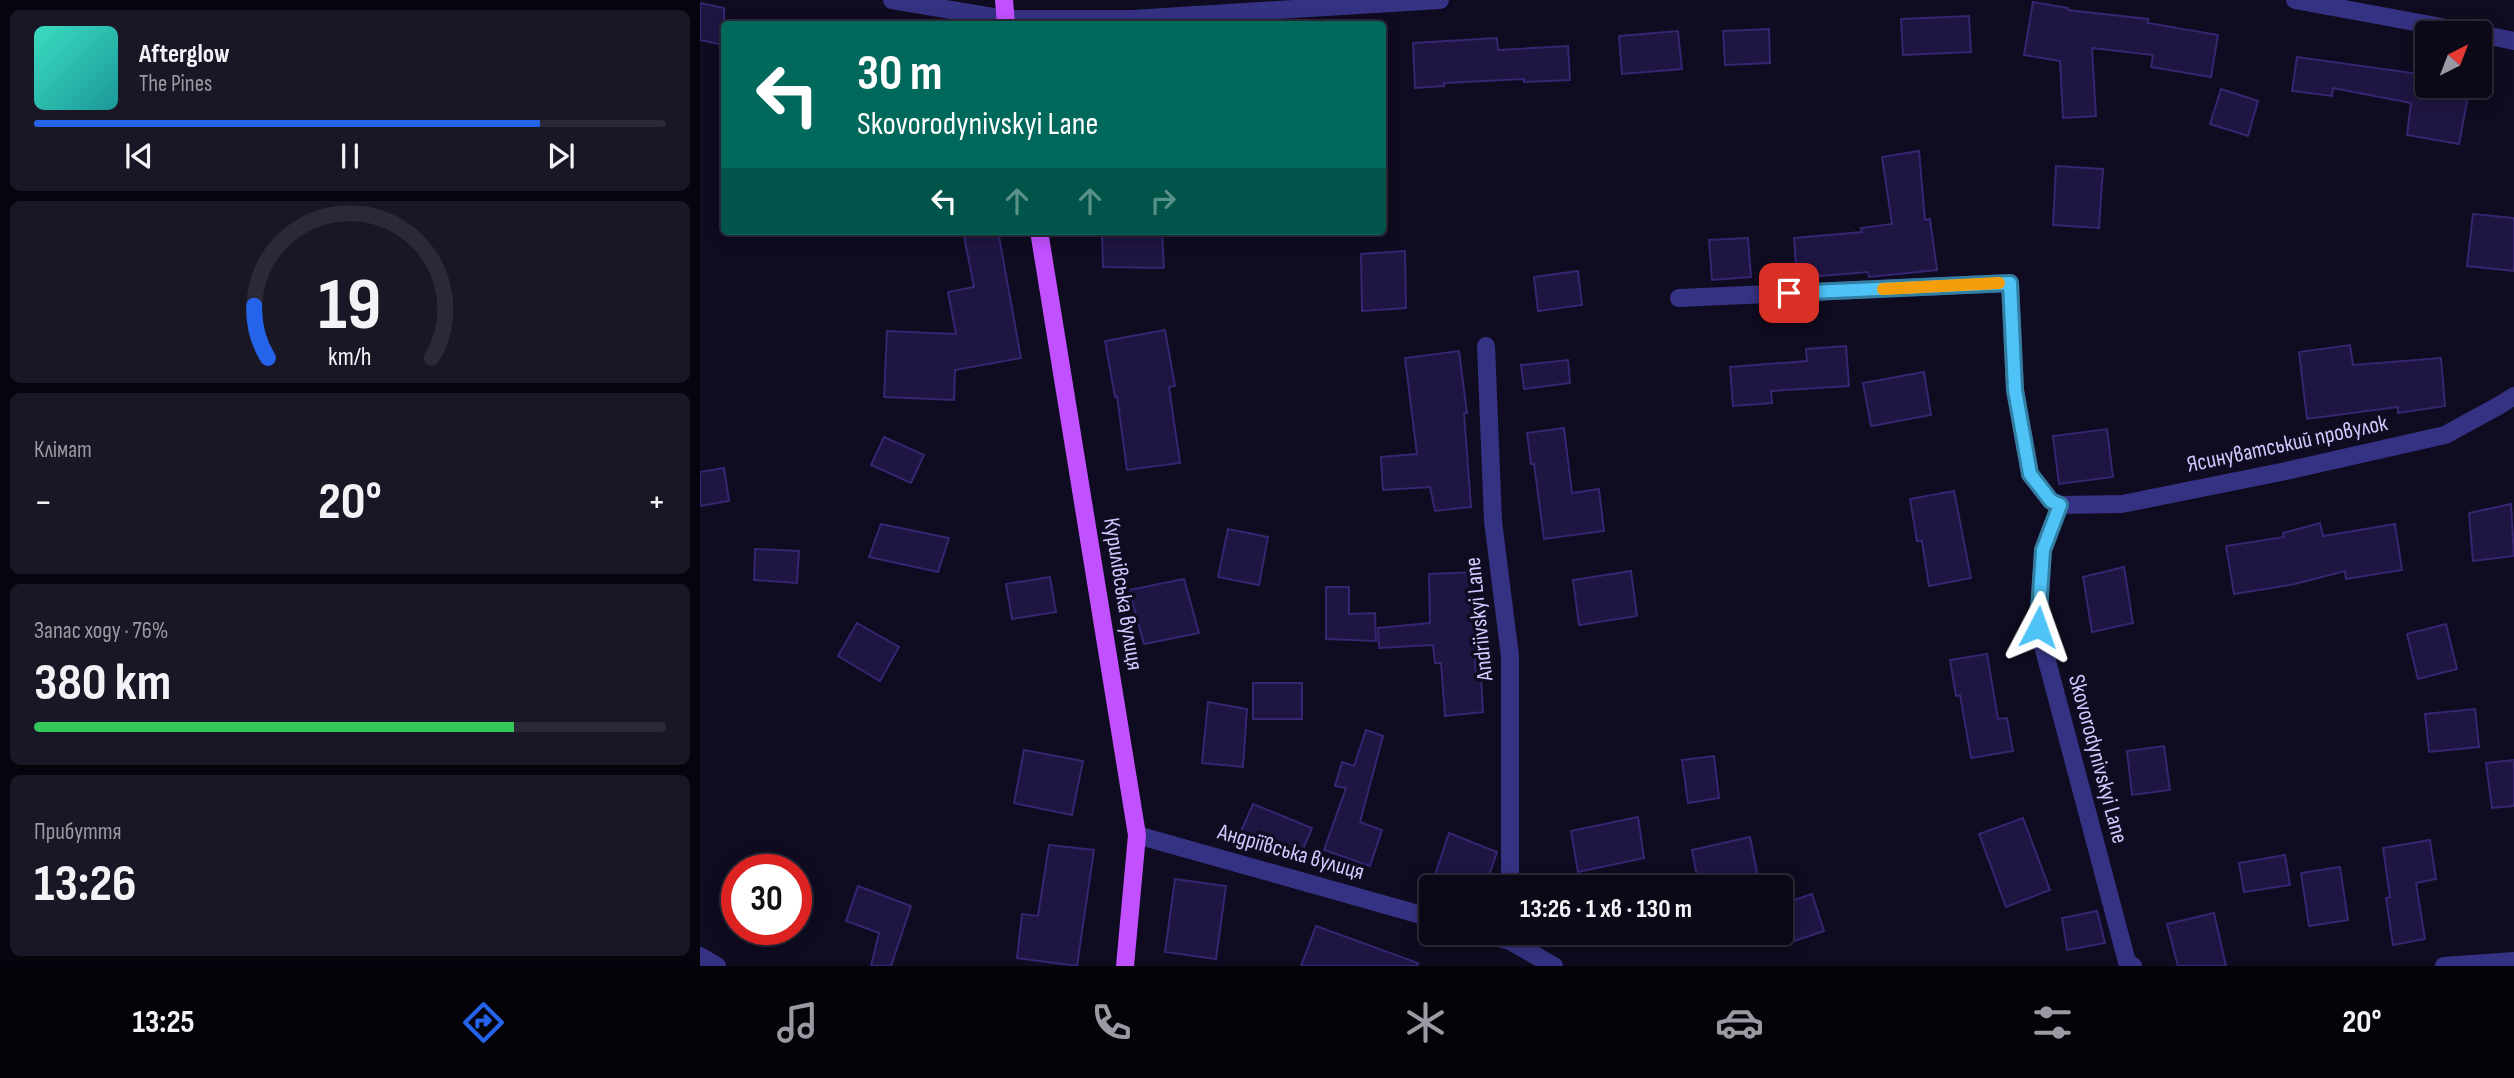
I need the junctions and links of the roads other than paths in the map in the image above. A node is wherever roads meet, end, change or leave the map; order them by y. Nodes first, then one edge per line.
1 (892, 0) edge
2 (1004, 0) edge
3 (1440, 0) edge
4 (2295, 0) edge
5 (2341, 5) edge
6 (1000, 21) edge
7 (1005, 21) edge
8 (1047, 21) edge
9 (2417, 21) edge
10 (2492, 36) edge
11 (2514, 41) edge
12 (1040, 235) edge
13 (1679, 298) dead end
14 (1486, 346) dead end
15 (2514, 396) edge
16 (2060, 505) junction
17 (1137, 835) junction
18 (1510, 875) edge
19 (1419, 914) edge
20 (1522, 945) edge
21 (700, 956) edge
22 (2514, 961) edge
23 (717, 966) edge
24 (1125, 966) edge
25 (1554, 966) edge
26 (2133, 966) edge
27 (2444, 966) edge

1 - 6 street
2 - 7 main road
3 - 8 street
4 - 5 street
5 - 9 street
10 - 11 street
12 - 17 main road, Курилівська вулиця
13 - 16 street
14 - 18 street, Andriivskyi Lane
15 - 16 street, Ясинуватський провулок
16 - 26 street, Skovorodynivskyi Lane
17 - 19 street, Андріївська вулиця
17 - 24 main road, Курилівська вулиця
20 - 25 street
21 - 23 street
22 - 27 street

